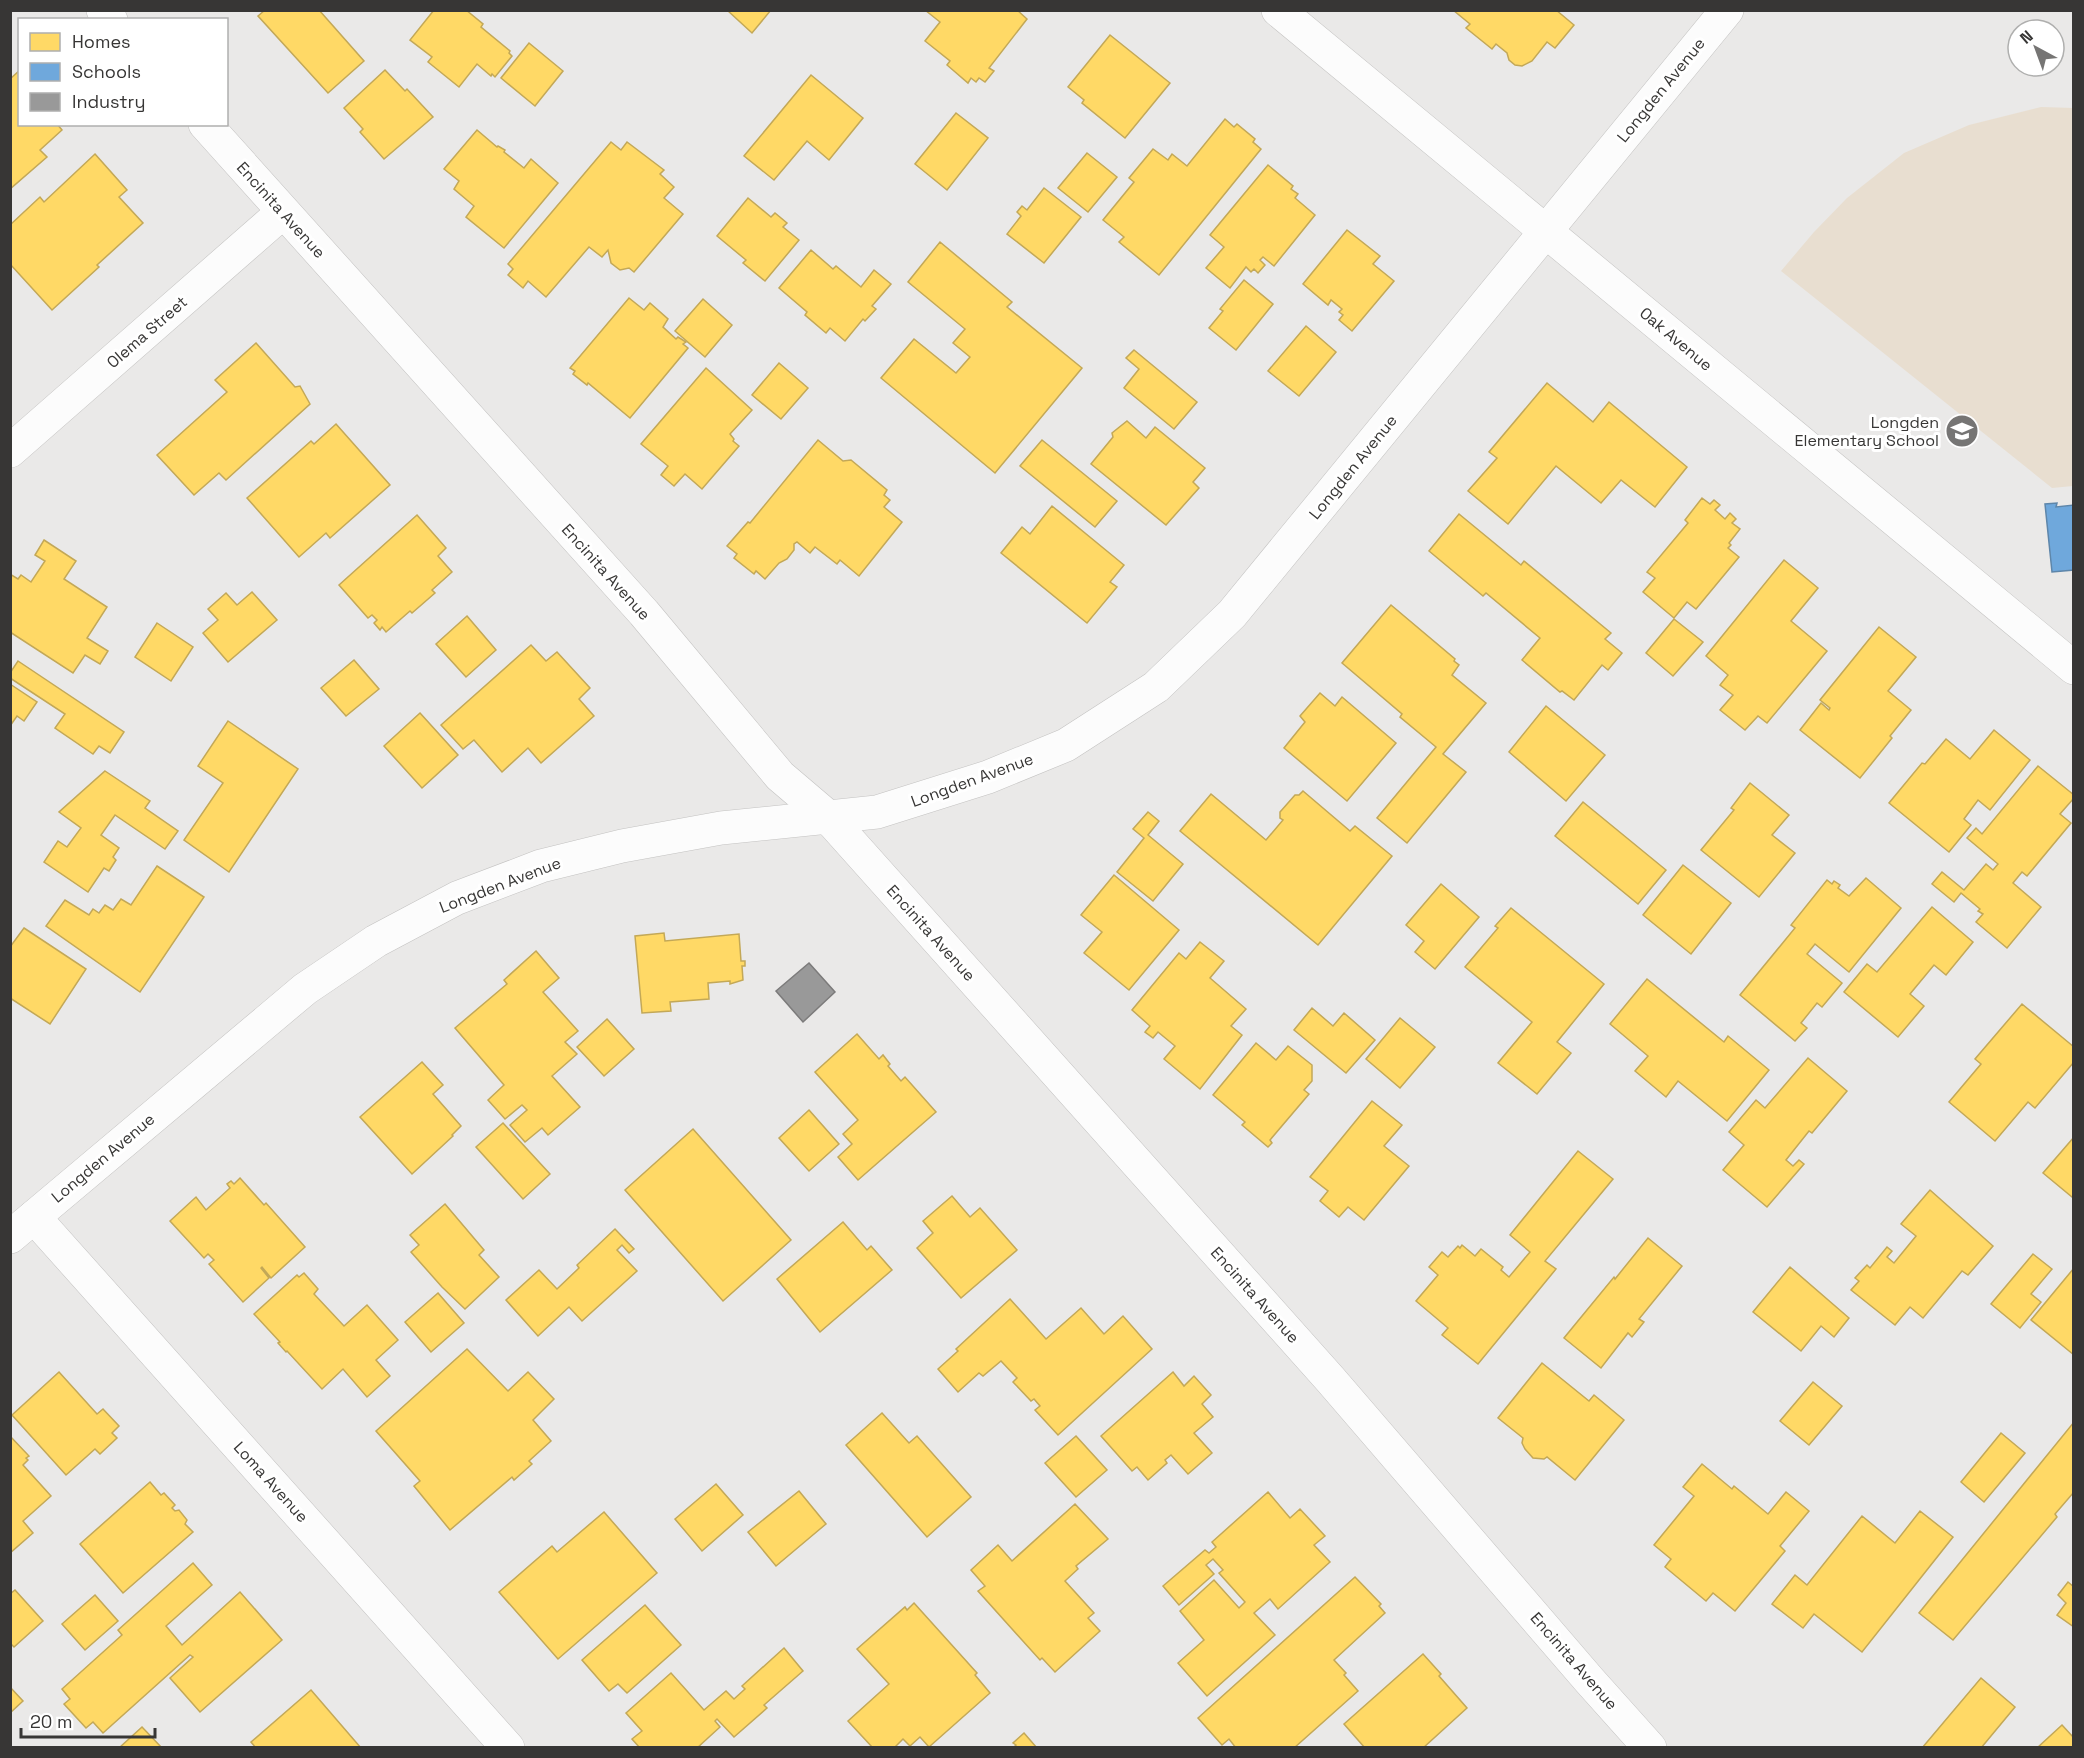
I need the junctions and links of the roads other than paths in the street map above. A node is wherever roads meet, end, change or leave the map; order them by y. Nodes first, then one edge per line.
1 (1278, 10) edge
2 (1727, 10) edge
3 (207, 126) edge
4 (283, 212) junction
5 (1546, 231) junction
6 (10, 451) edge
7 (2073, 668) edge
8 (827, 816) junction
9 (22, 1227) edge
10 (508, 1748) edge
11 (1650, 1748) edge

1 - 5 street, Oak Avenue
2 - 5 street, Longden Avenue
3 - 4 street, Encinita Avenue
4 - 6 street, Olema Street
4 - 8 street, Encinita Avenue
5 - 7 street, Oak Avenue
5 - 8 street, Longden Avenue
8 - 9 street, Longden Avenue
8 - 11 street, Encinita Avenue
9 - 10 street, Loma Avenue

